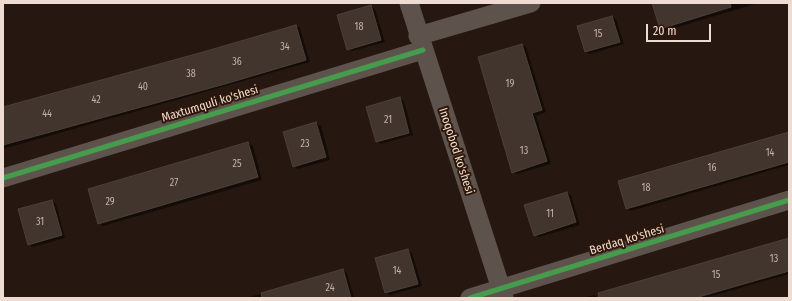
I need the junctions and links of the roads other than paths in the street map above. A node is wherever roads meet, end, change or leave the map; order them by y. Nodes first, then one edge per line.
1 (409, 3) edge
2 (531, 3) edge
3 (421, 43) junction
4 (3, 178) edge
5 (789, 200) edge
6 (502, 294) edge
7 (470, 298) edge

1 - 3 street, Inoqobod ko'shesi
2 - 3 street, Maxtumquli ko'shesi
3 - 4 street, Maxtumquli ko'shesi
3 - 6 street, Inoqobod ko'shesi
5 - 6 street, Berdaq ko'shesi
6 - 7 street, Berdaq ko'shesi

